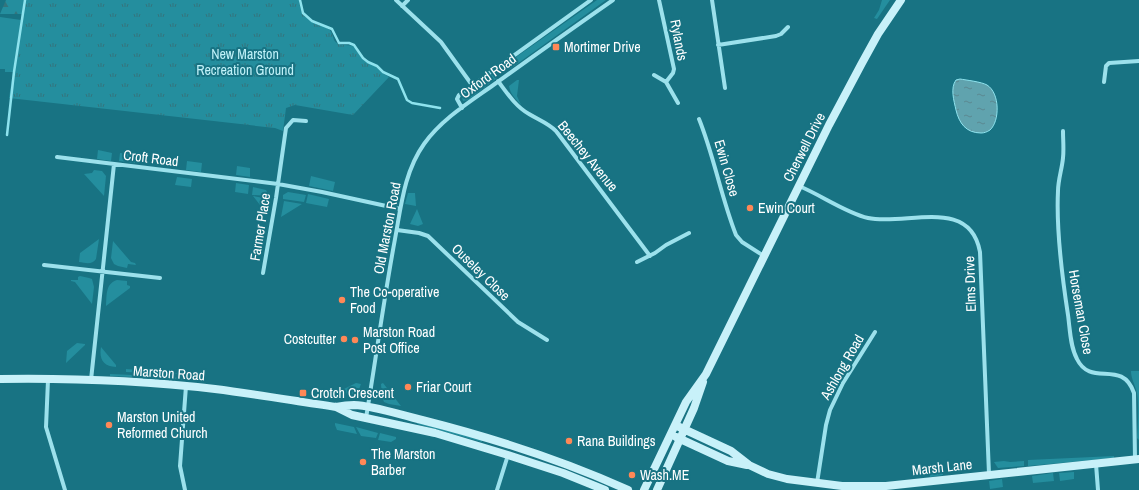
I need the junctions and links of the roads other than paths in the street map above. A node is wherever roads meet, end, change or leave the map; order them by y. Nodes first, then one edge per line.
1 (396, 0) edge
2 (408, 0) edge
3 (591, 0) edge
4 (613, 0) edge
5 (659, 0) edge
6 (712, 0) edge
7 (901, 0) edge
8 (402, 6) junction
9 (788, 28) dead end
10 (718, 45) junction
11 (1139, 62) edge
12 (654, 75) dead end
13 (498, 82) junction
14 (666, 82) junction
15 (1104, 82) dead end
16 (472, 85) junction
17 (724, 88) dead end
18 (678, 102) dead end
19 (462, 108) junction
20 (699, 119) dead end
21 (306, 120) dead end
22 (1063, 130) dead end
23 (57, 157) dead end
24 (114, 164) junction
25 (278, 184) junction
26 (799, 186) junction
27 (400, 209) junction
28 (397, 230) junction
29 (689, 233) dead end
30 (650, 256) junction
31 (764, 256) junction
32 (637, 262) dead end
33 (44, 265) dead end
34 (103, 271) junction
35 (263, 273) dead end
36 (160, 278) dead end
37 (875, 332) dead end
38 (547, 340) dead end
39 (706, 374) junction
40 (0, 378) edge
41 (48, 380) junction
42 (91, 380) junction
43 (186, 386) junction
44 (336, 407) junction
45 (368, 407) junction
46 (366, 418) junction
47 (675, 425) junction
48 (685, 430) junction
49 (671, 434) junction
50 (491, 439) junction
51 (681, 439) junction
52 (488, 448) junction
53 (508, 454) junction
54 (1137, 459) edge
55 (1096, 463) junction
56 (566, 464) junction
57 (749, 465) junction
58 (563, 473) junction
59 (989, 474) junction
60 (817, 483) junction
61 (65, 490) edge
62 (185, 490) edge
63 (497, 490) edge
64 (605, 490) edge
65 (628, 490) edge
66 (644, 490) edge
67 (657, 490) edge
68 (1098, 490) edge

1 - 8 street
2 - 8 street
3 - 16 street, Oxford Road
4 - 13 street, Oxford Road
5 - 14 street, Rylands
6 - 10 street
7 - 26 main road, Cherwell Drive
8 - 16 street
9 - 10 street
10 - 17 street
11 - 15 street
12 - 14 street
13 - 19 street, Oxford Road
13 - 30 street, Beechey Avenue
14 - 18 street
16 - 19 street, Oxford Road
19 - 27 street, Old Marston Road
20 - 31 street, Ewin Close
21 - 25 street, Farmer Place
22 - 54 street, Horseman Close
23 - 24 street
24 - 25 street, Croft Road
24 - 34 street, Croft Road
25 - 27 street, Croft Road
25 - 35 street, Farmer Place
26 - 31 main road, Cherwell Drive
26 - 59 street, Elms Drive
27 - 28 street, Old Marston Road
28 - 38 street, Ouseley Close
28 - 45 street, Old Marston Road
29 - 30 street
30 - 32 street
31 - 39 main road, Cherwell Drive
33 - 34 street
34 - 36 street
34 - 42 street, Croft Road
37 - 60 street, Ashlong Road
39 - 47 main road, Cherwell Drive
39 - 48 main road, Cherwell Drive
40 - 41 main road, Marston Road
41 - 42 main road, Marston Road
41 - 61 street
42 - 43 main road, Marston Road
43 - 44 main road, Marston Road
43 - 62 street
44 - 45 main road, Marston Road
44 - 46 main road, Marston Road
45 - 46 street, Old Marston Road
45 - 50 main road, Marston Road
46 - 52 main road, Marston Road
47 - 48 main road, Marsh Lane
47 - 49 main road, Cherwell Drive
48 - 51 main road, Cherwell Drive
48 - 57 main road, Marsh Lane
49 - 51 main road, Marsh Lane
49 - 66 main road, Cherwell Drive
50 - 52 street
50 - 56 main road, Marston Road
51 - 57 main road, Marsh Lane
51 - 67 main road, Cherwell Drive
52 - 53 main road, Marston Road
53 - 58 main road, Marston Road
53 - 63 street
54 - 55 main road, Marsh Lane
55 - 59 main road, Marsh Lane
55 - 68 street
56 - 58 street
56 - 65 main road, Marston Road
57 - 60 main road, Marsh Lane
58 - 64 main road, Marston Road
59 - 60 main road, Marsh Lane

